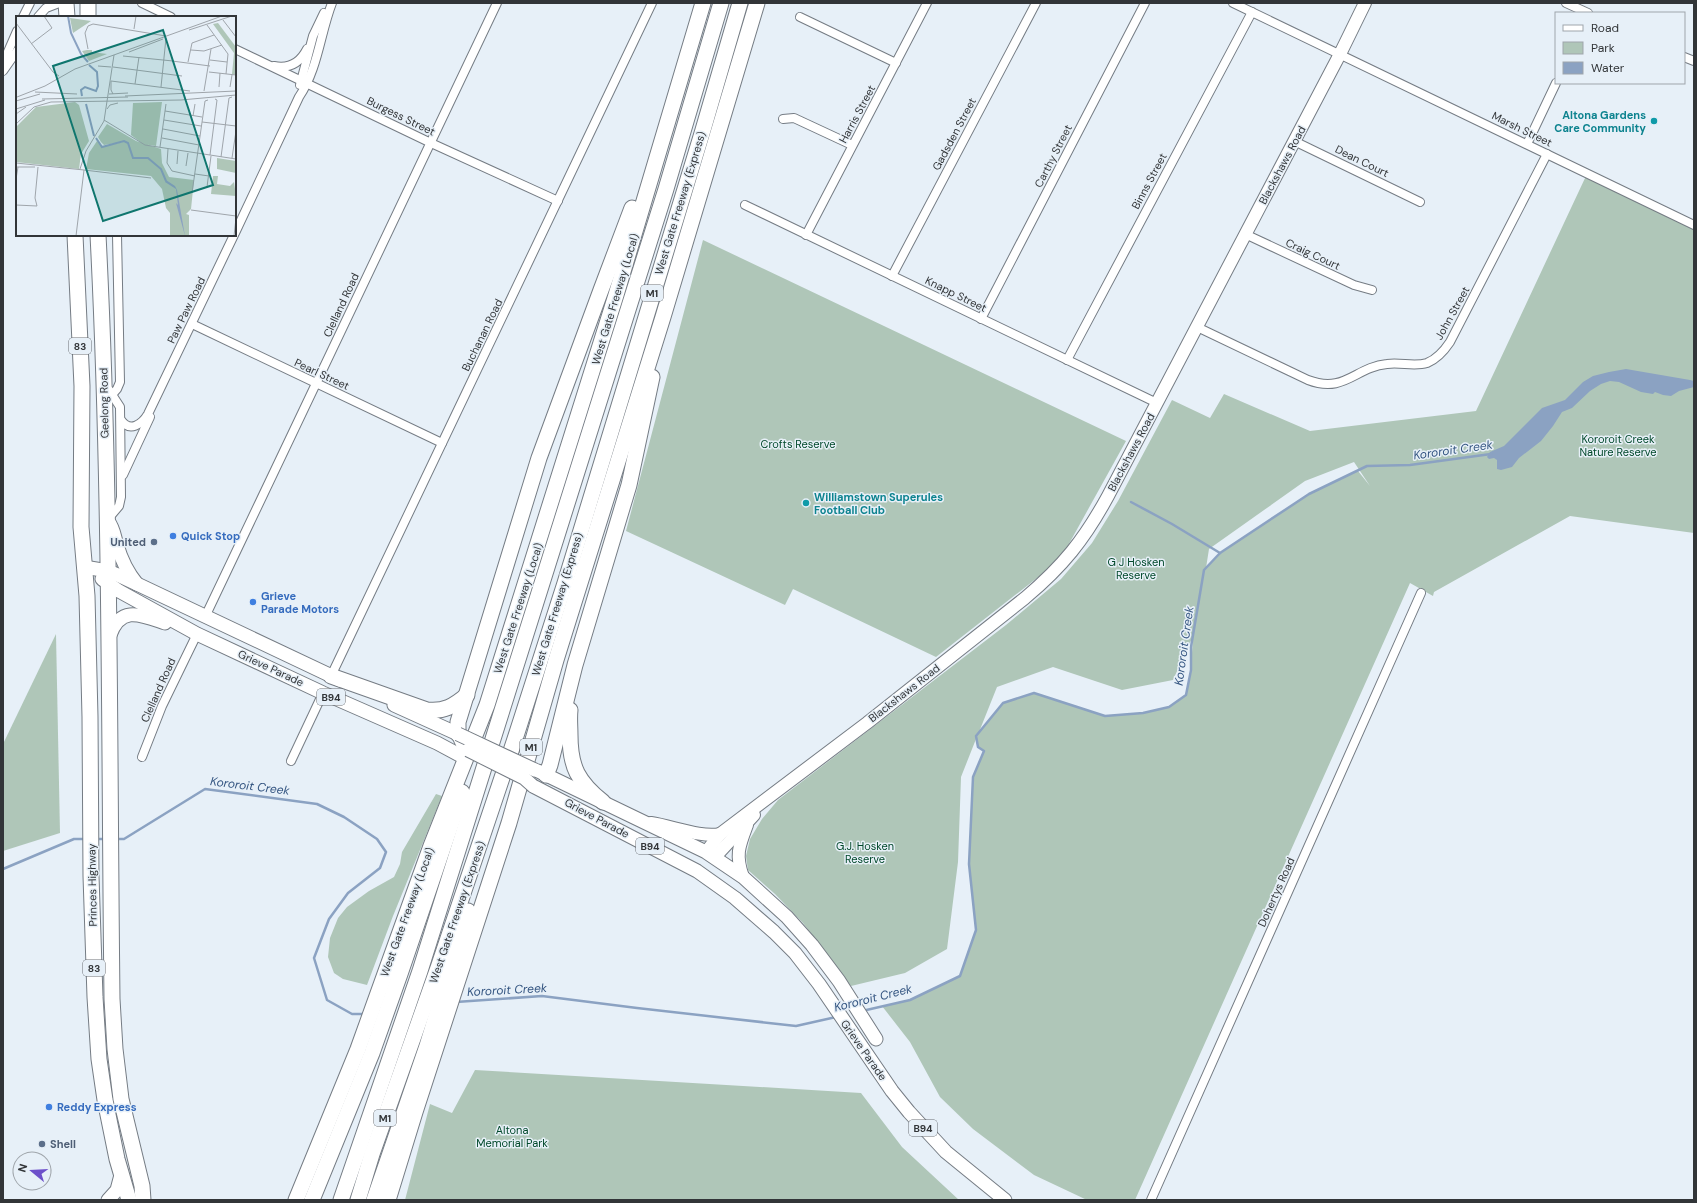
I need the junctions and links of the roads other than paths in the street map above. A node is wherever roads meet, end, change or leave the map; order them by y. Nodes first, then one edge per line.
1 (30, 3) edge
2 (59, 3) edge
3 (66, 3) edge
4 (88, 3) edge
5 (142, 3) edge
6 (330, 3) edge
7 (498, 3) edge
8 (652, 3) edge
9 (703, 3) edge
10 (721, 3) edge
11 (740, 3) edge
12 (757, 3) edge
13 (927, 3) edge
14 (1036, 3) edge
15 (1145, 3) edge
16 (1233, 3) edge
17 (1365, 3) edge
18 (1566, 3) edge
19 (1252, 12) junction
20 (1586, 12) edge
21 (24, 16) edge
22 (39, 16) edge
23 (67, 16) edge
24 (88, 16) edge
25 (169, 16) edge
26 (800, 17) dead end
27 (16, 33) edge
28 (313, 36) junction
29 (236, 50) edge
30 (16, 52) edge
31 (1340, 54) junction
32 (16, 59) edge
33 (896, 63) junction
34 (3, 64) edge
35 (265, 64) junction
36 (3, 72) edge
37 (304, 82) junction
38 (1556, 84) edge
39 (783, 119) dead end
40 (1294, 141) junction
41 (430, 143) junction
42 (1527, 144) junction
43 (852, 145) junction
44 (1547, 154) junction
45 (558, 201) junction
46 (1420, 202) dead end
47 (745, 205) dead end
48 (1694, 225) edge
49 (236, 230) edge
50 (1245, 234) junction
51 (806, 235) junction
52 (75, 236) edge
53 (98, 236) edge
54 (117, 236) edge
55 (233, 236) edge
56 (892, 276) junction
57 (1372, 290) dead end
58 (663, 316) junction
59 (981, 319) junction
60 (192, 324) junction
61 (1197, 327) junction
62 (1067, 360) junction
63 (316, 384) junction
64 (158, 393) junction
65 (108, 400) junction
66 (1157, 403) junction
67 (121, 420) junction
68 (442, 443) junction
69 (121, 478) junction
70 (108, 520) junction
71 (84, 567) junction
72 (108, 578) junction
73 (137, 584) junction
74 (1421, 593) dead end
75 (205, 617) junction
76 (197, 634) junction
77 (110, 635) junction
78 (575, 665) junction
79 (331, 676) junction
80 (323, 693) junction
81 (467, 695) junction
82 (488, 705) junction
83 (458, 734) junction
84 (467, 754) junction
85 (142, 757) dead end
86 (291, 761) dead end
87 (540, 772) junction
88 (533, 786) junction
89 (769, 797) junction
90 (603, 802) junction
91 (748, 822) junction
92 (647, 823) junction
93 (720, 834) junction
94 (710, 855) junction
95 (697, 871) junction
96 (743, 877) junction
97 (450, 969) junction
98 (876, 1039) dead end
99 (426, 1043) junction
100 (365, 1051) junction
101 (121, 1099) junction
102 (107, 1111) junction
103 (415, 1112) junction
104 (134, 1158) junction
105 (122, 1175) junction
106 (108, 1200) edge
107 (129, 1200) edge
108 (143, 1200) edge
109 (151, 1200) edge
110 (296, 1200) edge
111 (312, 1200) edge
112 (340, 1200) edge
113 (358, 1200) edge
114 (374, 1200) edge
115 (382, 1200) edge
116 (388, 1200) edge
117 (1005, 1200) edge
118 (1151, 1200) edge

1 - 21 street
2 - 22 street
3 - 23 highway
4 - 24 highway
5 - 25 street
6 - 28 street, Paw Paw Road
6 - 37 street, Paw Paw Road
7 - 41 street, Clelland Road
8 - 45 street, Buchanan Road
9 - 81 highway
9 - 82 highway, West Gate Freeway (Local)
10 - 112 highway, West Gate Freeway (Express) / M1
11 - 97 highway, West Gate Freeway (Express) / M1
12 - 58 highway, M1
13 - 33 street, Harris Street
14 - 56 street, Gadsden Street
15 - 59 street, Carthy Street
16 - 19 street, Marsh Street
17 - 31 main road, Blackshaws Road
18 - 20 street
19 - 31 street, Marsh Street
19 - 62 street, Binns Street
26 - 33 street
27 - 34 street
28 - 35 street
28 - 37 street, Paw Paw Road
29 - 35 street, Burgess Street
30 - 36 street
31 - 40 main road, Blackshaws Road
31 - 42 street, Marsh Street
32 - 36 street
33 - 43 street, Harris Street
35 - 37 street, Burgess Street
37 - 41 street, Burgess Street
37 - 49 street, Paw Paw Road
38 - 42 street
39 - 43 street
40 - 46 street, Dean Court
40 - 50 main road, Blackshaws Road
41 - 45 street, Burgess Street
41 - 63 street, Clelland Road
42 - 44 street, Marsh Street
43 - 51 street, Harris Street
44 - 48 street, Marsh Street
44 - 61 street, John Street
45 - 68 street, Buchanan Road
47 - 51 street, Knapp Street
50 - 57 street, Craig Court
50 - 61 main road, Blackshaws Road
51 - 56 street, Knapp Street
52 - 71 highway, Geelong Road / 83
53 - 65 highway, Geelong Road / 83
54 - 65 street
55 - 60 street, Paw Paw Road
56 - 59 street, Knapp Street
58 - 78 highway
58 - 97 highway, M1
59 - 62 street, Knapp Street
60 - 63 street, Pearl Street
60 - 64 street, Paw Paw Road
61 - 66 main road, Blackshaws Road
62 - 66 street, Knapp Street
63 - 68 street, Pearl Street
63 - 75 street, Clelland Road
64 - 67 street, Paw Paw Road
64 - 69 street, Paw Paw Road
65 - 67 street
65 - 70 highway, Geelong Road / 83
66 - 89 main road, Blackshaws Road
67 - 69 street
68 - 79 street, Buchanan Road
69 - 70 street
70 - 72 highway, Geelong Road / 83
70 - 73 main road
71 - 72 main road
71 - 102 highway, Princes Highway / 83
72 - 73 main road, Grieve Parade / B94
72 - 76 main road, Grieve Parade / B94
72 - 77 highway, Princes Highway / 83
73 - 75 main road, Grieve Parade / B94
74 - 118 street, Dohertys Road
75 - 76 main road
75 - 79 main road, Grieve Parade / B94
76 - 77 main road
76 - 80 main road, Grieve Parade / B94
76 - 85 street, Clelland Road
77 - 101 highway, Princes Highway / 83
78 - 87 highway
78 - 90 highway
79 - 80 main road
79 - 81 highway
79 - 83 main road, Grieve Parade / B94
80 - 84 main road, Grieve Parade / B94
80 - 86 street
81 - 83 highway
82 - 100 highway
82 - 100 highway, West Gate Freeway (Local)
83 - 84 main road
83 - 87 main road, Grieve Parade / B94, bridge
84 - 88 main road, Grieve Parade / B94
87 - 88 main road
87 - 90 main road, Grieve Parade / B94
88 - 95 main road, Grieve Parade / B94
89 - 91 main road, Blackshaws Road
89 - 93 main road, Blackshaws Road
90 - 92 main road, Grieve Parade / B94
91 - 94 main road, Blackshaws Road
91 - 96 main road
92 - 93 main road
92 - 94 main road, Grieve Parade / B94
93 - 94 main road, Blackshaws Road
94 - 95 main road
94 - 96 main road, Grieve Parade / B94
95 - 117 main road, Grieve Parade / B94
96 - 98 main road, Grieve Parade / B94
97 - 99 highway, West Gate Freeway (Express) / M1
97 - 99 highway, M1
99 - 103 highway, M1
99 - 113 highway, West Gate Freeway (Express) / M1
99 - 114 highway
100 - 110 highway, West Gate Freeway (Local)
100 - 111 highway
101 - 102 highway
101 - 104 highway, Princes Highway / 83
102 - 105 highway, Princes Highway / 83
103 - 115 highway
103 - 116 highway, M1
104 - 108 highway
104 - 109 highway
105 - 106 main road
105 - 107 highway, Princes Highway / 83

